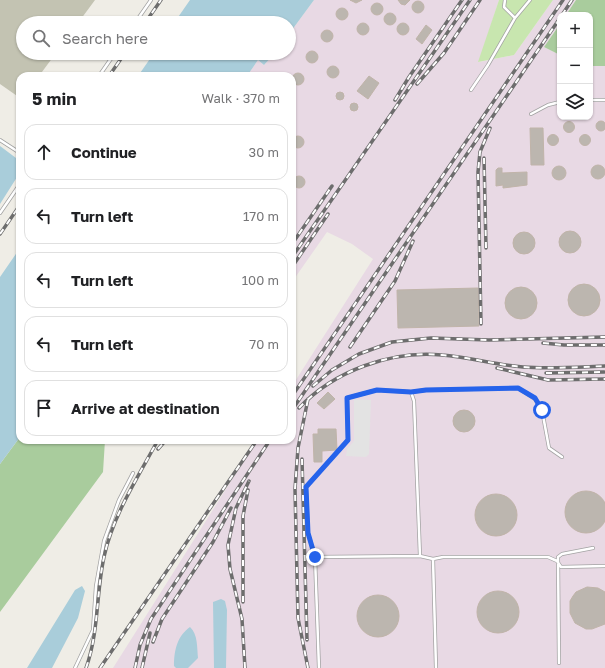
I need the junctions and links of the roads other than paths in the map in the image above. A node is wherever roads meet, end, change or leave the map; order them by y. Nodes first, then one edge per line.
1 (151, 0) edge
2 (505, 0) edge
3 (530, 0) edge
4 (140, 16) edge
5 (515, 18) junction
6 (109, 60) edge
7 (101, 72) edge
8 (472, 90) dead end
9 (593, 100) edge
10 (605, 100) edge
11 (557, 103) edge
12 (531, 114) dead end
13 (0, 140) edge
14 (16, 150) edge
15 (16, 190) edge
16 (0, 213) edge
17 (411, 392) junction
18 (562, 457) dead end
19 (134, 473) dead end
20 (593, 548) dead end
21 (420, 556) junction
22 (315, 557) junction
23 (433, 559) junction
24 (557, 562) junction
25 (605, 566) edge
26 (559, 663) dead end
27 (75, 668) edge
28 (319, 668) edge
29 (436, 668) edge

1 - 4 lane
2 - 5 lane
3 - 5 lane
5 - 8 lane
6 - 7 lane
9 - 10 lane
11 - 12 lane
13 - 14 lane
15 - 16 lane
17 - 18 lane
17 - 21 lane
17 - 22 lane
19 - 27 lane
20 - 24 lane
21 - 22 lane
21 - 23 lane
22 - 28 lane
23 - 24 lane
23 - 29 lane
24 - 25 lane
24 - 26 lane

